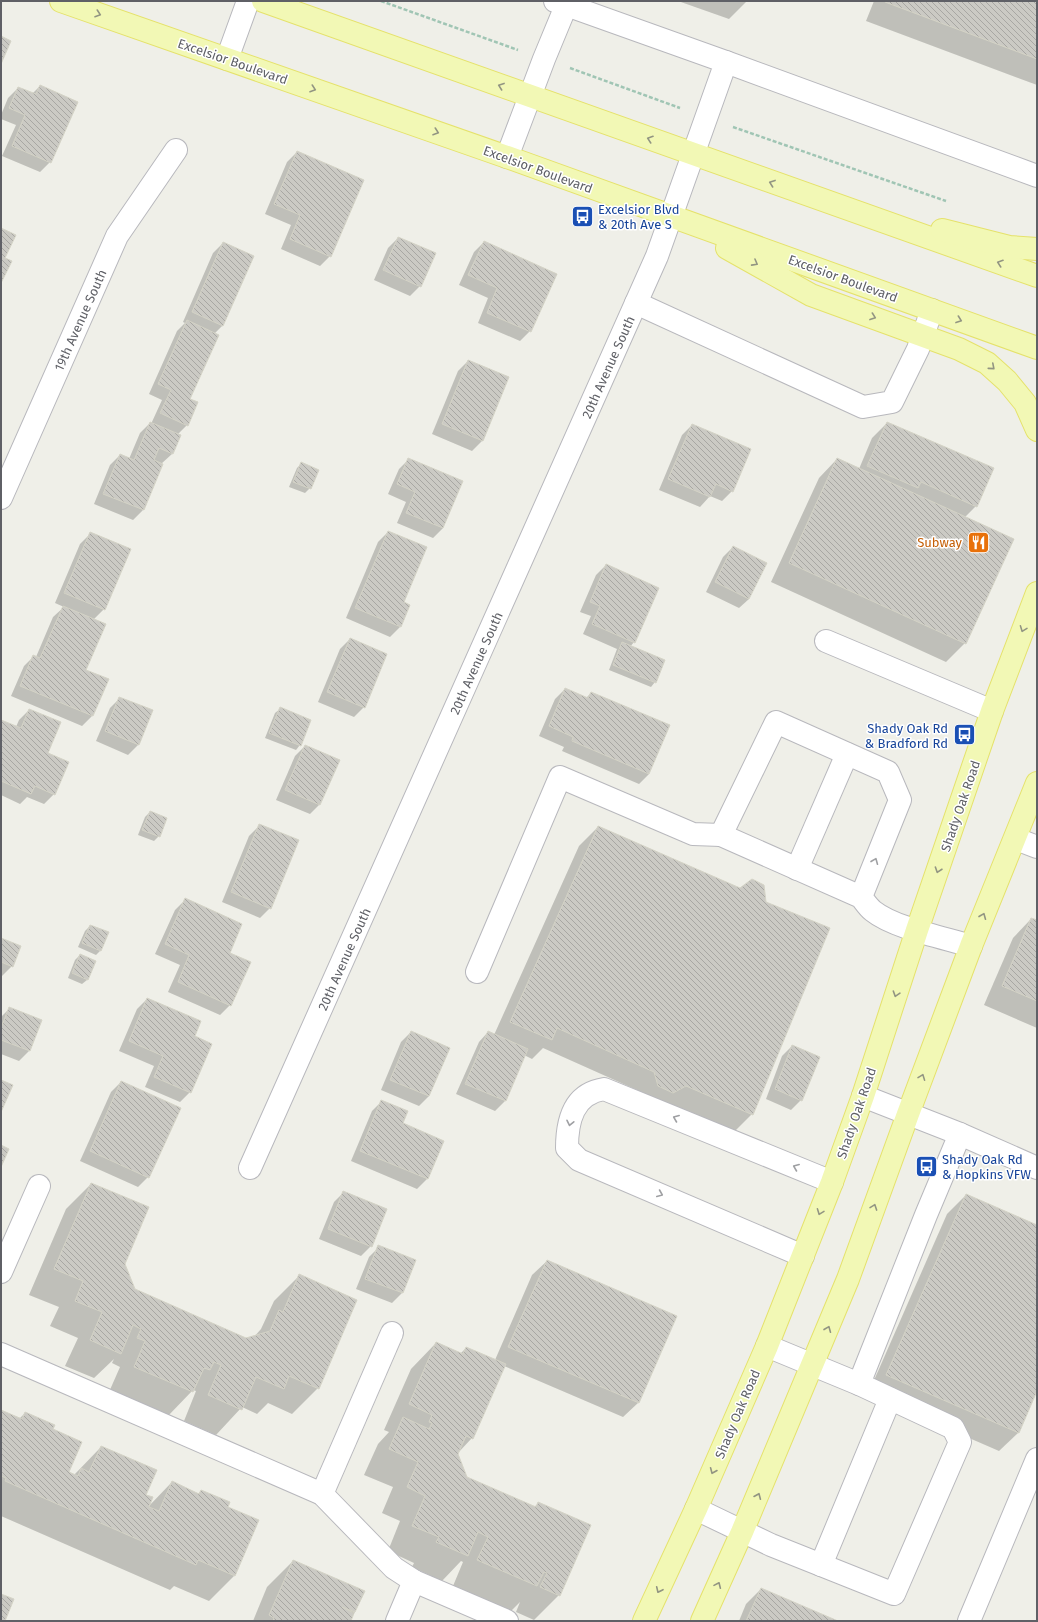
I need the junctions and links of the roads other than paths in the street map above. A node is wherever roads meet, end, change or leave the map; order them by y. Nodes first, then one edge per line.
1 (61, 1) edge
2 (248, 1) edge
3 (263, 1) edge
4 (563, 2) edge
5 (227, 58) junction
6 (726, 62) junction
7 (530, 97) junction
8 (176, 150) dead end
9 (694, 154) junction
10 (507, 158) junction
11 (1037, 176) edge
12 (798, 192) junction
13 (672, 217) junction
14 (1037, 249) edge
15 (1037, 276) edge
16 (636, 303) junction
17 (932, 310) junction
18 (922, 336) junction
19 (1037, 348) edge
20 (1037, 430) edge
21 (1, 498) edge
22 (1037, 593) edge
23 (826, 641) dead end
24 (992, 711) junction
25 (847, 754) junction
26 (1037, 783) edge
27 (721, 835) junction
28 (1016, 839) junction
29 (1037, 847) edge
30 (797, 869) junction
31 (861, 897) junction
32 (917, 930) junction
33 (972, 946) junction
34 (477, 972) dead end
35 (863, 1096) junction
36 (908, 1114) junction
37 (960, 1134) junction
38 (250, 1168) dead end
39 (1037, 1168) edge
40 (832, 1182) junction
41 (39, 1186) dead end
42 (803, 1256) junction
43 (1, 1272) edge
44 (392, 1333) dead end
45 (767, 1346) junction
46 (1, 1354) edge
47 (813, 1365) junction
48 (859, 1384) junction
49 (890, 1399) junction
50 (1037, 1459) edge
51 (322, 1494) junction
52 (696, 1509) junction
53 (742, 1532) junction
54 (821, 1565) junction
55 (414, 1581) junction
56 (397, 1621) edge
57 (508, 1621) edge
58 (644, 1621) edge
59 (702, 1621) edge
60 (968, 1621) edge

1 -> 5 main road, Excelsior Boulevard
2 - 5 street
7 -> 3 main road
4 - 6 street
4 - 7 street
5 -> 10 main road, Excelsior Boulevard
6 - 9 street, 20th Avenue South
6 - 11 street
9 -> 7 main road
7 - 10 street
8 - 21 street, 19th Avenue South
12 -> 9 main road
9 - 13 street, 20th Avenue South
10 - 13 main road, Excelsior Boulevard
12 - 14 main road
15 -> 12 main road
13 - 16 street, 20th Avenue South
13 - 17 main road, Excelsior Boulevard
13 -> 18 main road
16 - 18 street
16 - 38 street, 20th Avenue South
17 - 18 street
17 -> 19 main road, Excelsior Boulevard
18 -> 20 main road
22 -> 24 main road, Shady Oak Road
23 - 24 street
24 -> 32 main road, Shady Oak Road
25 - 27 street
25 - 30 street
31 -> 25 street
26 - 28 main road
27 - 30 street
27 - 34 street
28 - 29 street
33 -> 28 main road
30 - 31 street
31 - 32 street
32 - 33 street
32 -> 35 main road, Shady Oak Road
36 -> 33 main road
35 - 36 street
35 - 40 main road, Shady Oak Road
36 - 37 street
47 -> 36 main road
37 - 39 street
37 - 48 street
40 -> 42 main road, Shady Oak Road
40 -> 42 street
41 - 43 street
42 - 45 main road, Shady Oak Road
44 - 51 street
45 - 47 street
45 -> 52 main road, Shady Oak Road
46 - 51 street
47 - 48 street
53 -> 47 main road
48 - 49 street
49 - 54 street
49 - 54 street
50 - 60 street
51 - 55 street
52 - 53 street
52 -> 58 main road, Shady Oak Road
53 - 54 street
59 -> 53 main road
55 - 56 street
55 - 57 street

